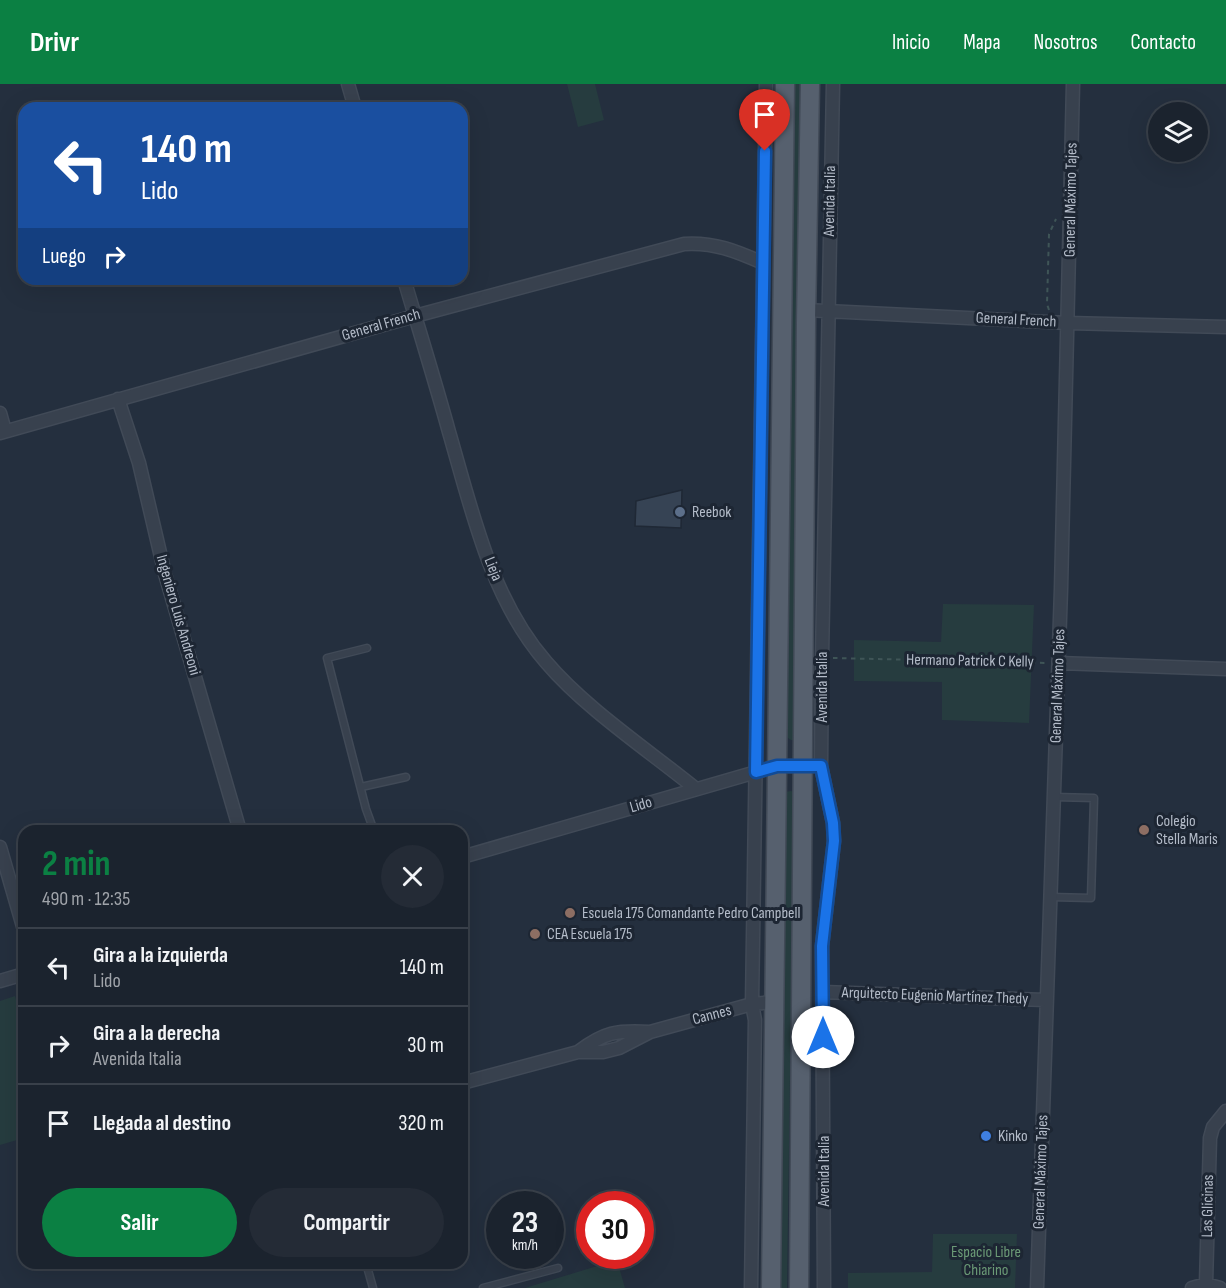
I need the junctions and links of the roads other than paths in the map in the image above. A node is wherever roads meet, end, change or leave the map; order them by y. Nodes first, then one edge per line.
1 (348, 84) edge
2 (766, 84) edge
3 (785, 84) edge
4 (810, 84) edge
5 (833, 84) edge
6 (1072, 84) edge
7 (353, 102) edge
8 (763, 263) junction
9 (406, 285) edge
10 (806, 310) junction
11 (827, 310) junction
12 (415, 316) junction
13 (1068, 323) junction
14 (1226, 327) edge
15 (118, 399) junction
16 (0, 413) edge
17 (3, 432) edge
18 (367, 648) dead end
19 (1059, 663) junction
20 (1226, 669) edge
21 (777, 766) junction
22 (802, 766) junction
23 (821, 766) junction
24 (756, 772) junction
25 (406, 777) dead end
26 (362, 788) junction
27 (696, 789) junction
28 (1054, 797) junction
29 (238, 825) edge
30 (372, 825) edge
31 (0, 847) edge
32 (468, 855) edge
33 (1050, 897) junction
34 (18, 909) edge
35 (18, 976) edge
36 (0, 981) edge
37 (823, 992) junction
38 (1046, 1000) junction
39 (774, 1002) junction
40 (752, 1004) junction
41 (468, 1081) edge
42 (1226, 1111) edge
43 (368, 1269) edge
44 (554, 1269) edge
45 (1206, 1284) junction
46 (373, 1288) edge
47 (483, 1288) edge
48 (751, 1288) edge
49 (771, 1288) edge
50 (799, 1288) edge
51 (824, 1288) edge
52 (1037, 1288) edge
53 (1192, 1288) edge
54 (1220, 1288) edge

1 - 7 street
2 - 8 street
3 - 21 main road
4 - 10 main road, Avenida Italia
5 - 11 street, Avenida Italia
6 - 13 street, General Máximo Tajes
8 - 12 street, General French
8 - 24 street
9 - 12 street, Lieja
10 - 11 street, General French
10 - 22 main road, Avenida Italia
11 - 13 street, General French
11 - 23 street, Avenida Italia
12 - 15 street, General French
12 - 27 street, Lieja
13 - 14 street, General French
13 - 19 street, General Máximo Tajes
15 - 17 street, General French
15 - 29 street, Ingeniero Luis Andreoni
16 - 17 street
18 - 26 lane
19 - 20 street
19 - 28 street, General Máximo Tajes
21 - 22 street, Lido
21 - 24 street, Lido
21 - 39 main road
22 - 23 street, Lido
22 - 50 main road, Avenida Italia
23 - 37 street, Avenida Italia
24 - 27 street, Lido
24 - 40 street
25 - 26 lane
26 - 30 lane
27 - 32 street, Lido
28 - 33 street, General Máximo Tajes
28 - 33 lane
31 - 34 street
33 - 38 street, General Máximo Tajes
35 - 36 street
37 - 38 street, Arquitecto Eugenio Martínez Thedy
37 - 51 street, Avenida Italia
38 - 52 street, General Máximo Tajes
39 - 40 street, Cannes
39 - 49 main road
40 - 41 street, Cannes
40 - 48 street
42 - 45 street, Las Glicinas
43 - 46 lane
44 - 47 lane
45 - 53 street
45 - 54 street

